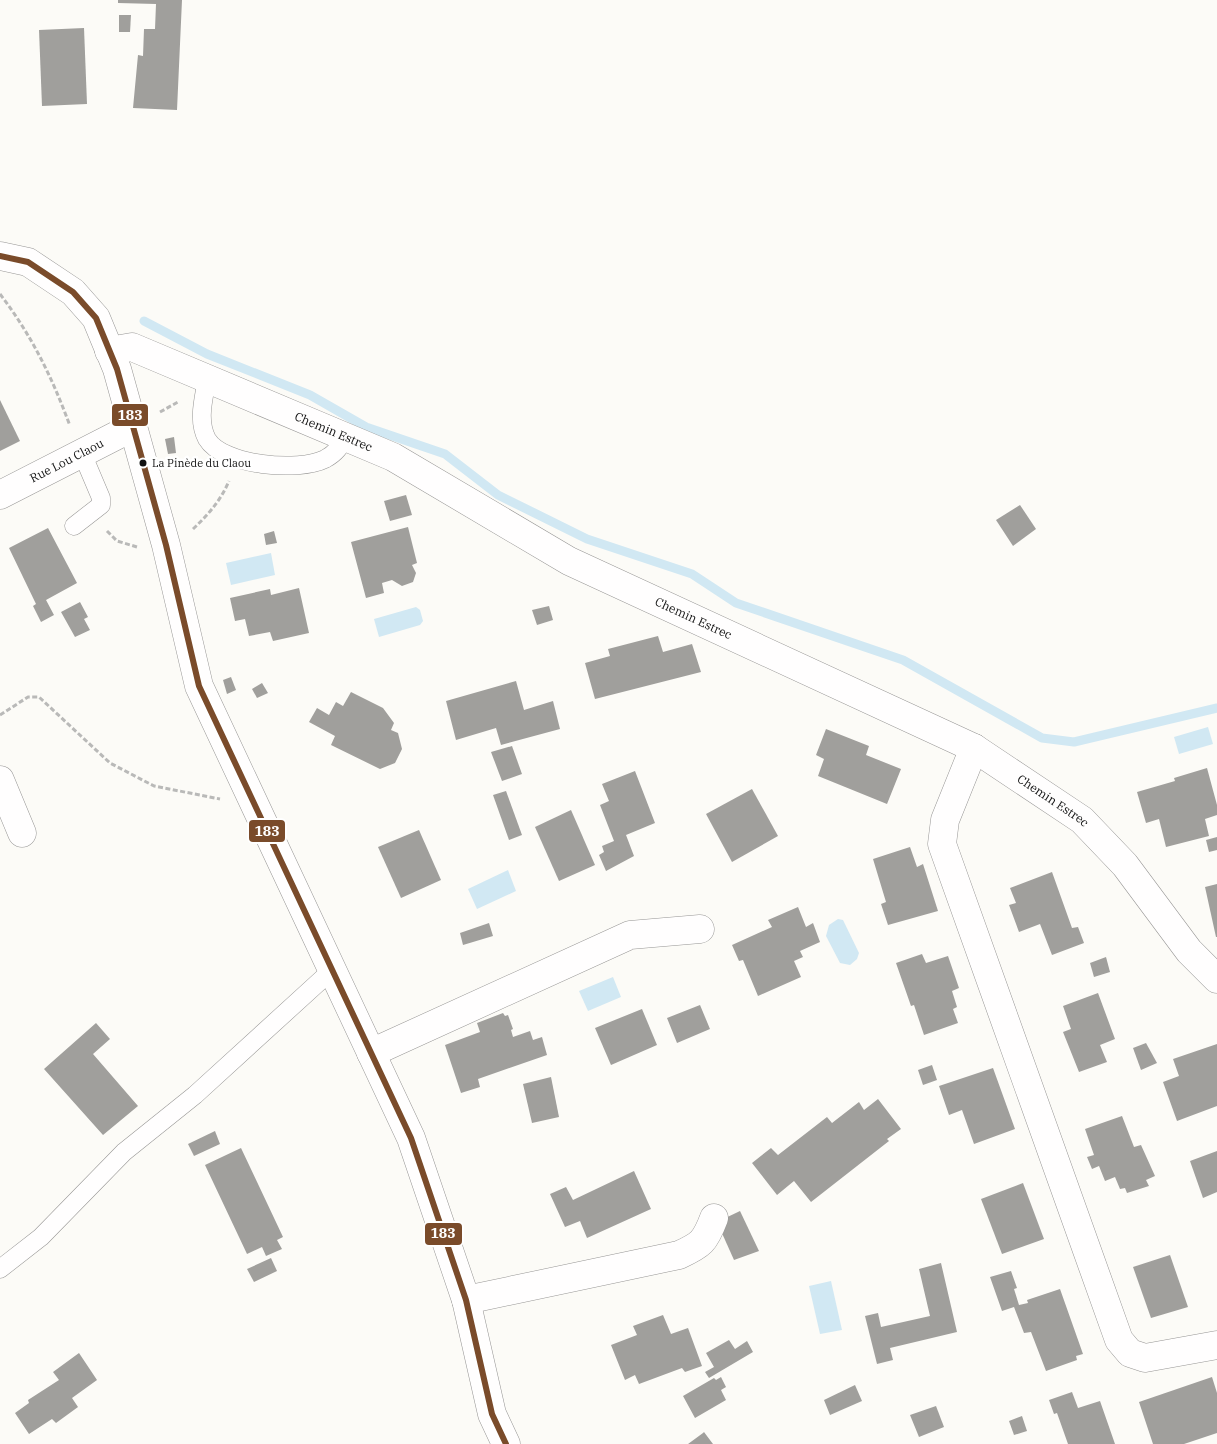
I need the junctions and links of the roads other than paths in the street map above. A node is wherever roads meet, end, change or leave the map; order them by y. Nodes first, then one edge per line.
1 (0, 256) edge
2 (109, 351) junction
3 (207, 379) junction
4 (133, 427) junction
5 (346, 437) junction
6 (77, 442) junction
7 (0, 495) edge
8 (74, 526) dead end
9 (974, 748) junction
10 (0, 780) edge
11 (22, 833) dead end
12 (700, 929) dead end
13 (332, 970) junction
14 (1217, 979) edge
15 (371, 1053) junction
16 (714, 1218) dead end
17 (0, 1269) edge
18 (466, 1300) junction
19 (1217, 1345) edge
20 (506, 1444) edge

1 - 2 street
2 - 3 street, Chemin Estrec
2 - 4 street
3 - 5 street, Chemin Estrec
3 - 5 lane
4 - 6 street, Rue Lou Claou
4 - 13 street
5 - 9 street, Chemin Estrec
6 - 7 street, Rue Lou Claou
6 - 8 lane
9 - 14 street, Chemin Estrec
9 - 19 street
10 - 11 street
12 - 15 street
13 - 15 street
13 - 17 lane
15 - 18 street
16 - 18 street
18 - 20 street

